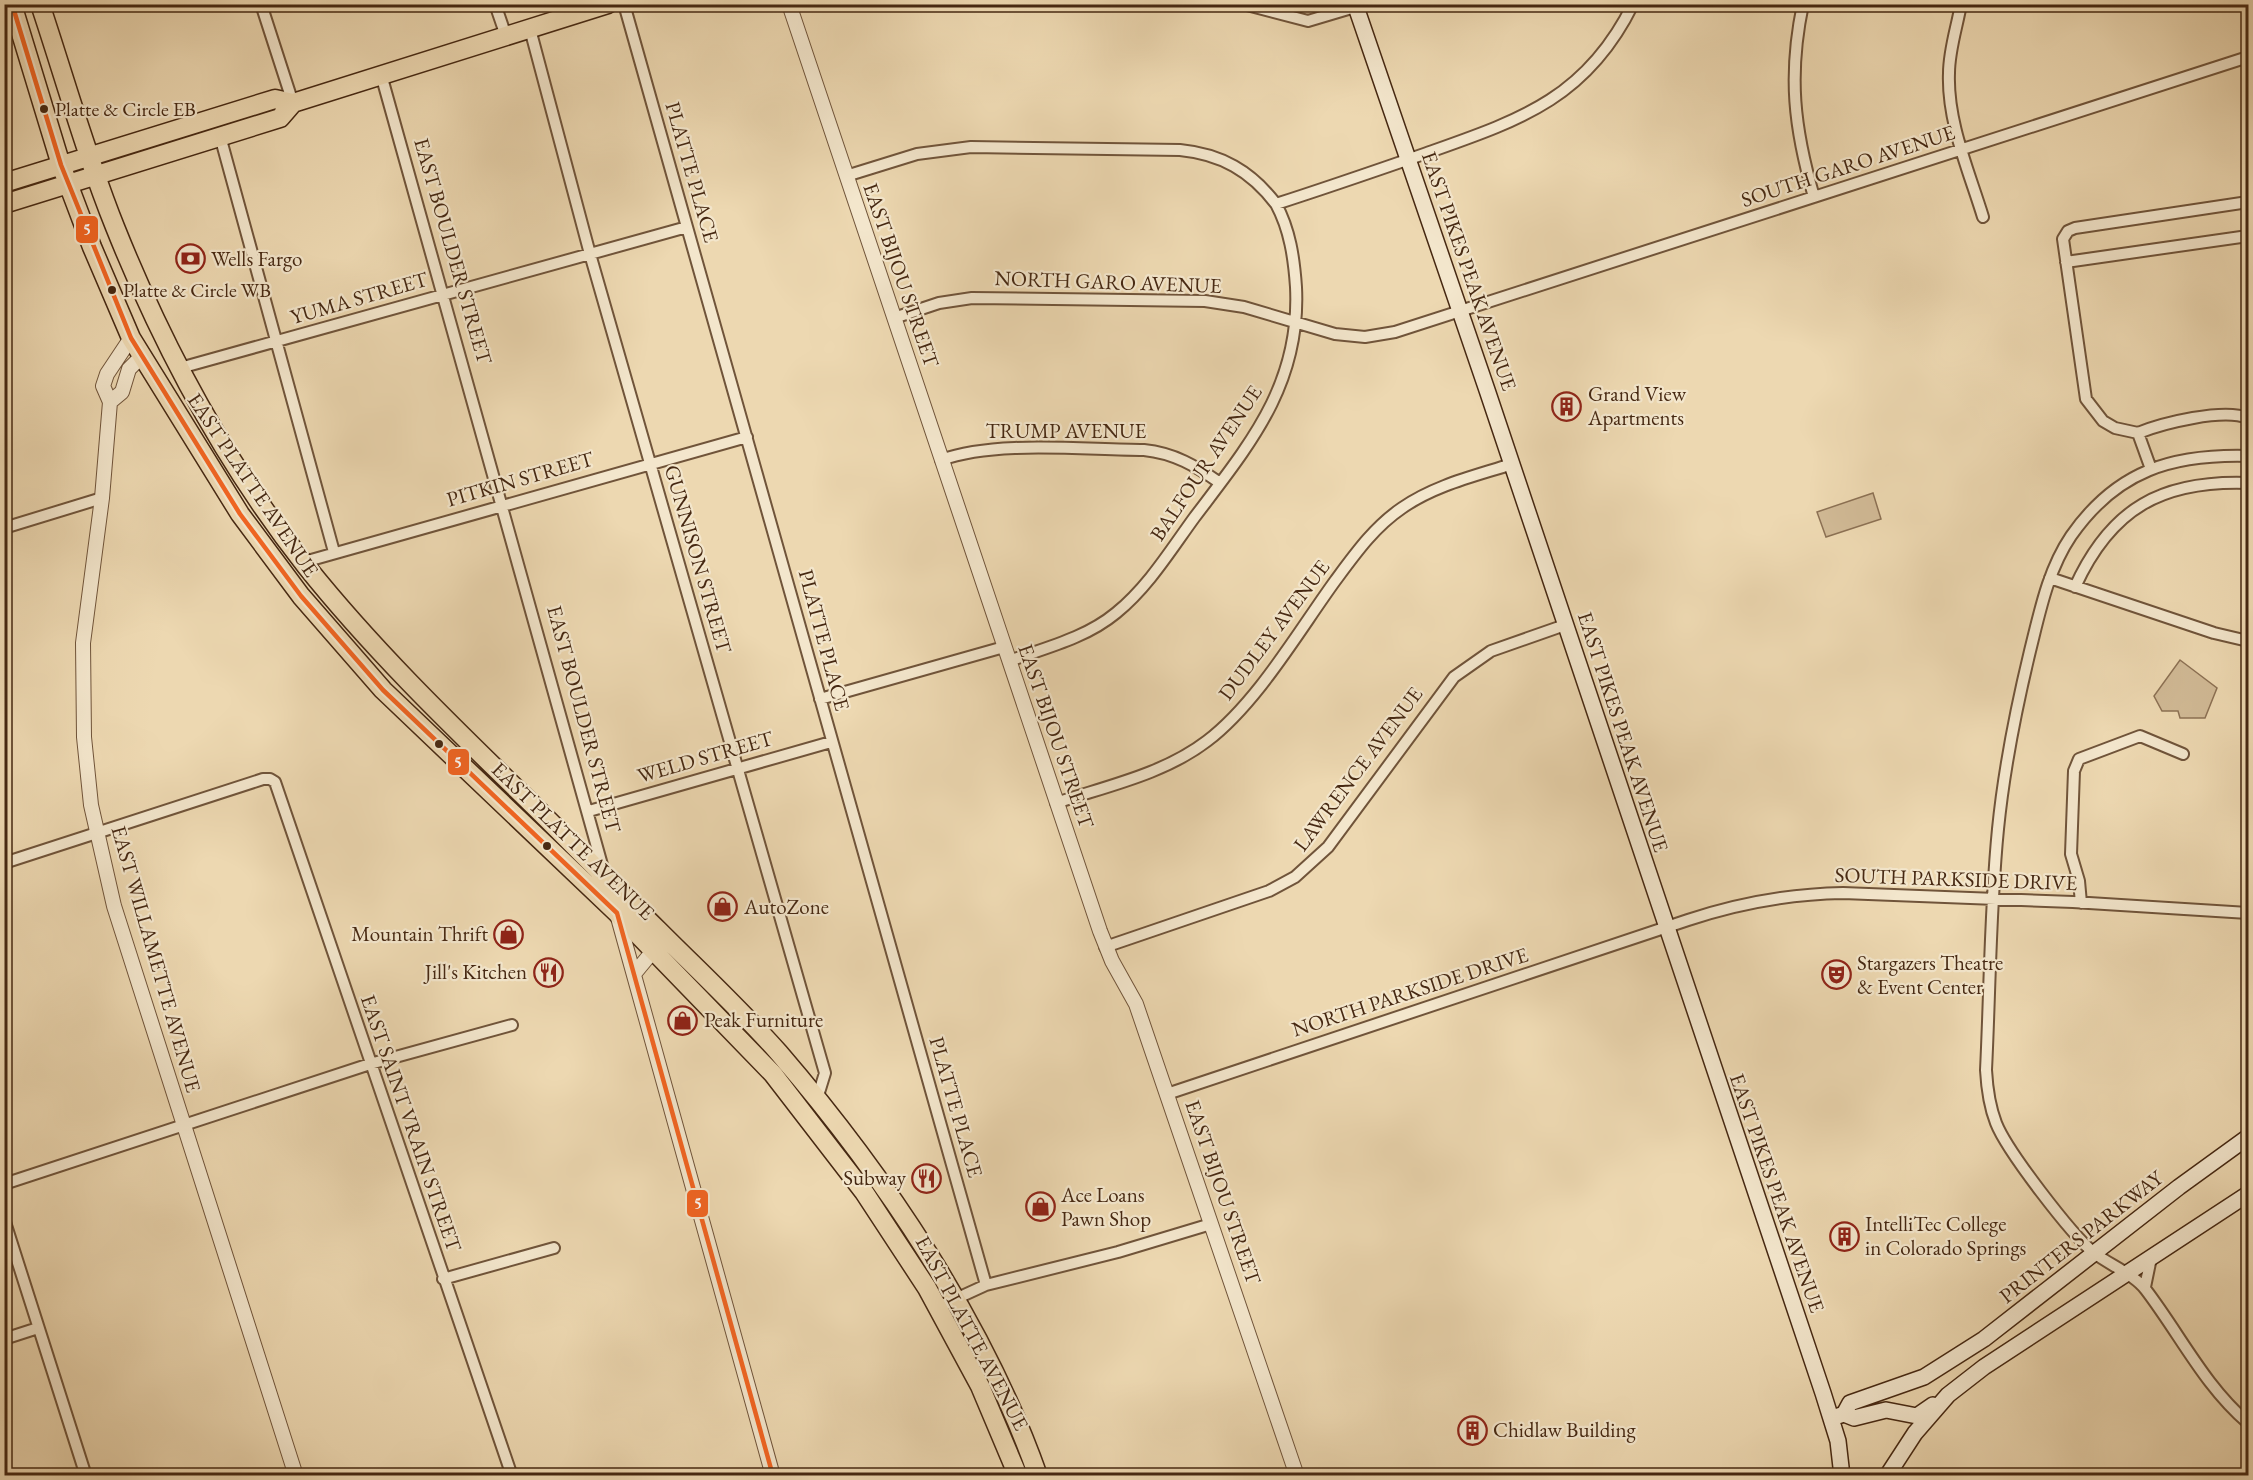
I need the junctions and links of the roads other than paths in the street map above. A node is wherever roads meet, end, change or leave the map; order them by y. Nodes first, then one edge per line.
1 (12, 4) edge
2 (40, 4) edge
3 (261, 4) edge
4 (495, 4) edge
5 (608, 4) edge
6 (624, 4) edge
7 (789, 4) edge
8 (1243, 4) edge
9 (1633, 4) edge
10 (1803, 4) edge
11 (1961, 4) edge
12 (1359, 6) edge
13 (530, 29) junction
14 (506, 36) junction
15 (2248, 57) edge
16 (382, 78) junction
17 (293, 103) junction
18 (220, 136) junction
19 (1962, 150) junction
20 (90, 154) junction
21 (1408, 160) junction
22 (61, 165) junction
23 (97, 174) junction
24 (846, 176) junction
25 (4, 183) edge
26 (69, 184) junction
27 (1814, 197) junction
28 (2248, 202) edge
29 (4, 204) edge
30 (1276, 204) junction
31 (1983, 217) dead end
32 (687, 227) junction
33 (2248, 236) edge
34 (590, 254) junction
35 (2066, 262) junction
36 (444, 294) junction
37 (1460, 311) junction
38 (894, 318) junction
39 (1296, 323) junction
40 (131, 338) junction
41 (278, 341) junction
42 (142, 356) junction
43 (180, 368) junction
44 (110, 402) junction
45 (2248, 418) edge
46 (2138, 433) junction
47 (747, 437) junction
48 (2248, 456) edge
49 (940, 460) junction
50 (651, 464) junction
51 (1512, 464) junction
52 (2151, 469) junction
53 (1220, 483) junction
54 (2248, 483) edge
55 (102, 498) junction
56 (502, 504) junction
57 (4, 528) edge
58 (334, 552) junction
59 (304, 562) junction
60 (2050, 578) junction
61 (2075, 587) junction
62 (1565, 625) junction
63 (2248, 641) edge
64 (1004, 647) junction
65 (1009, 661) junction
66 (820, 699) junction
67 (831, 742) junction
68 (2183, 754) dead end
69 (736, 768) junction
70 (1056, 803) junction
71 (589, 811) junction
72 (96, 834) junction
73 (4, 863) edge
74 (606, 878) junction
75 (1995, 900) junction
76 (2080, 903) junction
77 (2248, 913) edge
78 (616, 914) junction
79 (1666, 928) junction
80 (1105, 946) junction
81 (653, 951) junction
82 (634, 974) junction
83 (512, 1026) dead end
84 (370, 1064) junction
85 (773, 1074) junction
86 (1167, 1094) junction
87 (817, 1099) junction
88 (184, 1125) junction
89 (2248, 1137) edge
90 (825, 1140) junction
91 (875, 1175) junction
92 (4, 1184) edge
93 (2248, 1194) edge
94 (4, 1219) edge
95 (1211, 1224) junction
96 (554, 1248) dead end
97 (2095, 1253) junction
98 (2151, 1258) junction
99 (2126, 1275) junction
100 (443, 1279) junction
101 (986, 1285) junction
102 (2145, 1287) junction
103 (946, 1303) junction
104 (38, 1328) junction
105 (4, 1339) edge
106 (1948, 1395) junction
107 (1837, 1416) junction
108 (2248, 1423) edge
109 (86, 1476) edge
110 (296, 1476) edge
111 (512, 1476) edge
112 (773, 1476) edge
113 (1018, 1476) edge
114 (1038, 1476) edge
115 (1297, 1476) edge
116 (1842, 1476) edge
117 (1887, 1476) edge

1 - 22 main road, EAST PLATTE AVENUE
2 - 20 main road, EAST PLATTE AVENUE
3 - 17 street
4 - 14 street
5 - 13 main road
6 - 32 street, PLATTE PLACE
7 - 24 street, EAST BIJOU STREET
8 - 12 street
9 - 21 street
10 - 27 street
11 - 19 street
12 - 21 main road, EAST PIKES PEAK AVENUE
13 - 14 main road
13 - 34 street, GUNNISON STREET
14 - 16 main road
15 - 19 street, SOUTH GARO AVENUE
16 - 17 main road
16 - 36 street, EAST BOULDER STREET
17 - 18 main road
17 - 20 main road
18 - 23 main road
18 - 41 street
19 - 27 street, SOUTH GARO AVENUE
19 - 31 street
20 - 22 main road
20 - 23 main road, EAST PLATTE AVENUE
21 - 30 street
21 - 37 main road, EAST PIKES PEAK AVENUE
22 - 25 main road
22 - 26 main road, EAST PLATTE AVENUE
23 - 26 main road
23 - 43 main road, EAST PLATTE AVENUE
24 - 30 street
24 - 38 street, EAST BIJOU STREET
26 - 29 main road
26 - 40 main road, EAST PLATTE AVENUE
27 - 37 street, SOUTH GARO AVENUE
28 - 35 street
30 - 39 street, BALFOUR AVENUE
32 - 34 street, YUMA STREET
32 - 47 street, PLATTE PLACE
33 - 35 street
34 - 36 street, YUMA STREET
34 - 50 street, GUNNISON STREET
35 - 46 street
36 - 41 street, YUMA STREET
36 - 56 street, EAST BOULDER STREET
37 - 39 street, NORTH GARO AVENUE
37 - 51 main road, EAST PIKES PEAK AVENUE
38 - 39 street, NORTH GARO AVENUE
38 - 49 street, EAST BIJOU STREET
39 - 53 street, BALFOUR AVENUE
40 - 42 main road, EAST PLATTE AVENUE
40 - 44 street, EAST WILLAMETTE AVENUE
41 - 43 street, YUMA STREET
41 - 58 street
42 - 44 street, EAST WILLAMETTE AVENUE
42 - 78 main road, EAST PLATTE AVENUE
43 - 59 main road, EAST PLATTE AVENUE
44 - 55 street, EAST WILLAMETTE AVENUE
45 - 46 street
46 - 52 street
47 - 50 street, PITKIN STREET
47 - 66 street, PLATTE PLACE
48 - 52 street
49 - 53 street, TRUMP AVENUE
49 - 64 street, EAST BIJOU STREET
50 - 56 street, PITKIN STREET
50 - 69 street, GUNNISON STREET
51 - 62 main road, EAST PIKES PEAK AVENUE
51 - 70 street, DUDLEY AVENUE
52 - 60 street
53 - 65 street, BALFOUR AVENUE
54 - 61 street
55 - 57 street
55 - 72 street, EAST WILLAMETTE AVENUE
56 - 58 street, PITKIN STREET
56 - 71 street, EAST BOULDER STREET
58 - 59 street, PITKIN STREET
59 - 74 main road, EAST PLATTE AVENUE
60 - 61 street
60 - 75 street
61 - 63 street
62 - 79 main road, EAST PIKES PEAK AVENUE
62 - 80 street, LAWRENCE AVENUE
64 - 65 street, EAST BIJOU STREET
64 - 66 street
65 - 70 street, EAST BIJOU STREET
66 - 67 street, PLATTE PLACE
67 - 69 street, WELD STREET
67 - 101 street, PLATTE PLACE
68 - 76 street
69 - 71 street, WELD STREET
69 - 87 street, GUNNISON STREET
70 - 80 street, EAST BIJOU STREET
71 - 74 street, EAST BOULDER STREET
72 - 73 street
72 - 84 street, EAST SAINT VRAIN STREET
72 - 88 street, EAST WILLAMETTE AVENUE
74 - 78 street, EAST BOULDER STREET
74 - 87 main road, EAST PLATTE AVENUE
75 - 76 street, SOUTH PARKSIDE DRIVE
75 - 79 street, SOUTH PARKSIDE DRIVE
75 - 97 street
76 - 77 street, SOUTH PARKSIDE DRIVE
78 - 81 main road, EAST PLATTE AVENUE
78 - 82 street, EAST BOULDER STREET
79 - 86 street, NORTH PARKSIDE DRIVE
79 - 107 main road, EAST PIKES PEAK AVENUE
80 - 86 street, EAST BIJOU STREET
81 - 82 street
81 - 85 main road, EAST PLATTE AVENUE
82 - 112 street, EAST BOULDER STREET
83 - 84 street
84 - 88 street
84 - 100 street, EAST SAINT VRAIN STREET
85 - 87 main road
85 - 90 main road, EAST PLATTE AVENUE
86 - 95 street, EAST BIJOU STREET
87 - 91 main road, EAST PLATTE AVENUE
88 - 92 street
88 - 110 street, EAST WILLAMETTE AVENUE
89 - 97 main road, PRINTERS PARKWAY
90 - 91 main road
90 - 103 main road, EAST PLATTE AVENUE
91 - 103 main road, EAST PLATTE AVENUE
93 - 98 main road
94 - 104 street
95 - 101 street
95 - 115 street, EAST BIJOU STREET
96 - 100 street
97 - 99 street
97 - 107 main road, PRINTERS PARKWAY
98 - 99 main road
98 - 102 street
99 - 102 street
99 - 106 main road
100 - 111 street, EAST SAINT VRAIN STREET
101 - 103 street
102 - 108 street
103 - 113 main road, EAST PLATTE AVENUE
103 - 114 main road, EAST PLATTE AVENUE
104 - 105 street
104 - 109 street
106 - 107 main road
106 - 117 main road
107 - 116 main road, EAST PIKES PEAK AVENUE

